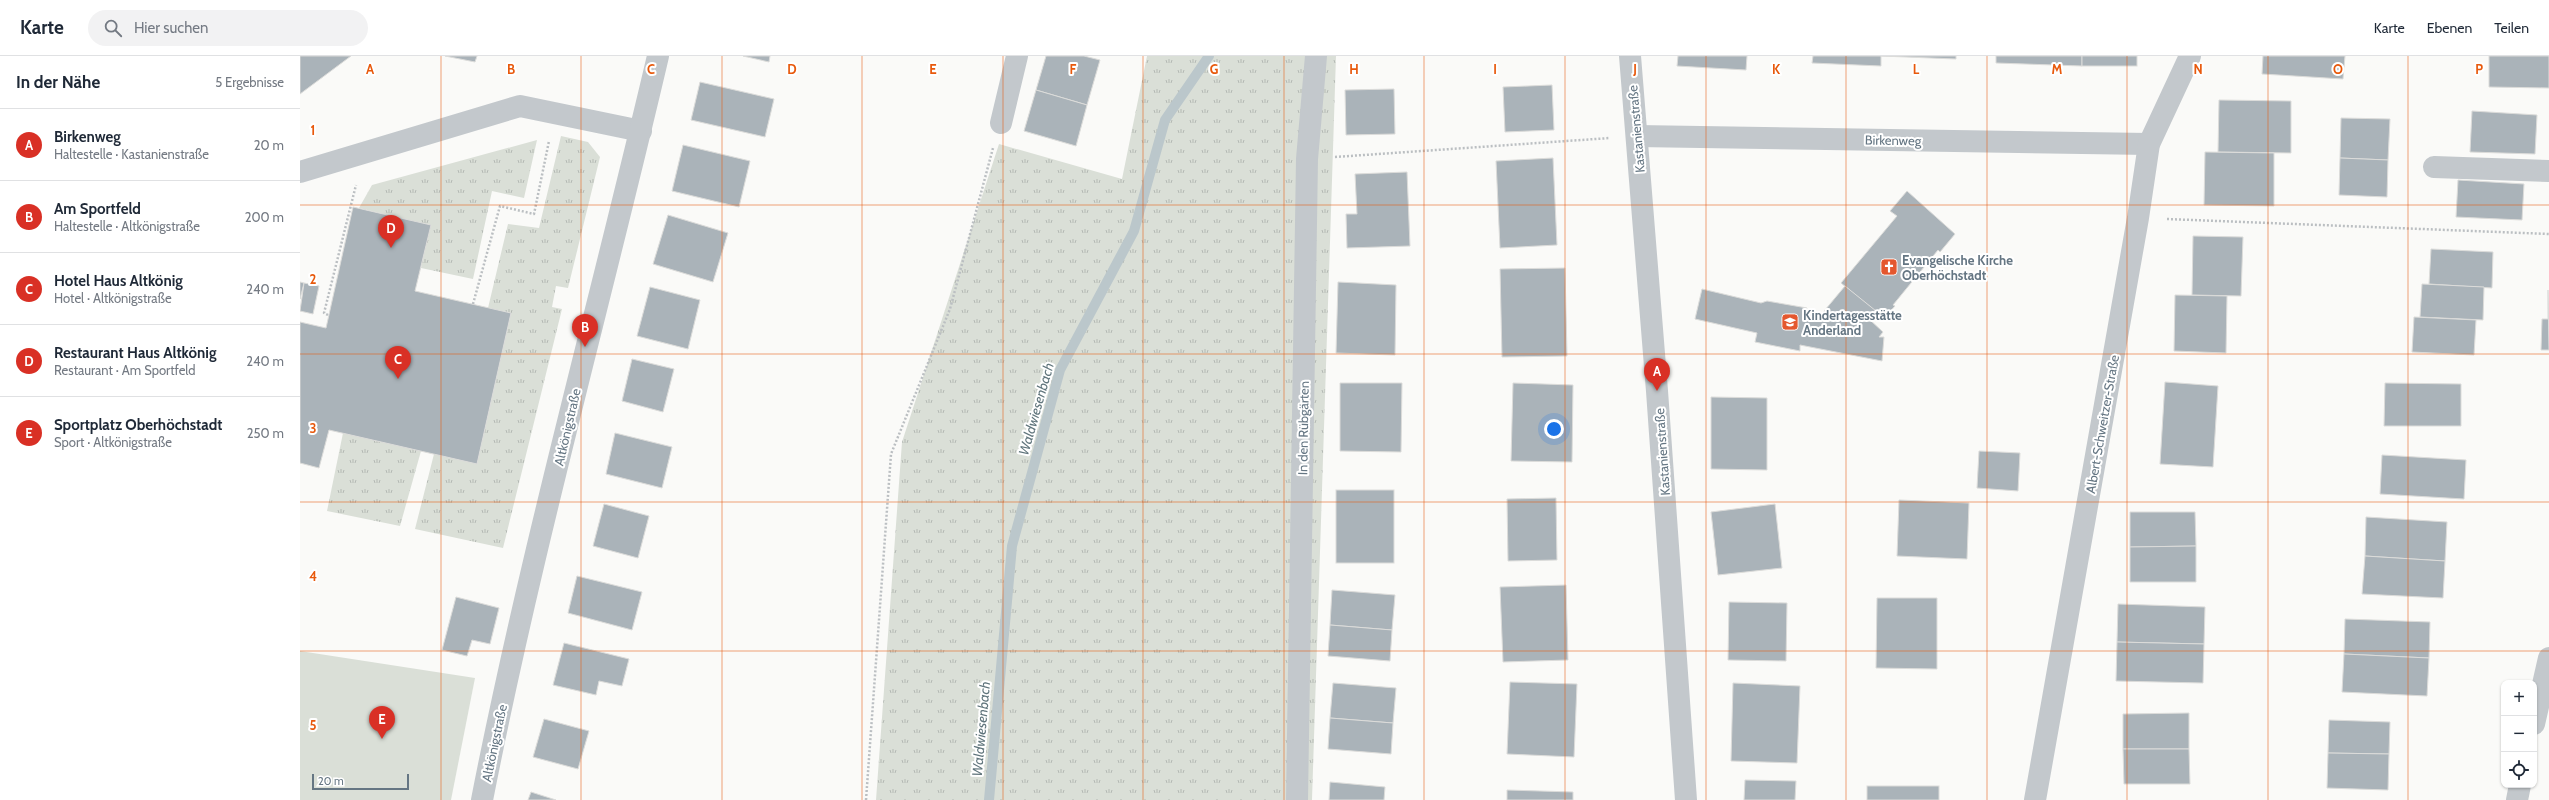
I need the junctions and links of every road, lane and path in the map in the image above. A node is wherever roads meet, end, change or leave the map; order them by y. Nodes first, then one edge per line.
1 (658, 56) edge
2 (1017, 56) edge
3 (1316, 56) edge
4 (1630, 56) edge
5 (2190, 56) edge
6 (555, 113) junction
7 (1001, 123) joint
8 (641, 131) junction
9 (1637, 136) junction
10 (2149, 144) junction
11 (364, 153) junction
12 (1307, 159) junction
13 (2434, 167) dead end
14 (2549, 171) edge
15 (300, 172) edge
16 (2138, 218) junction
17 (2549, 234) edge
18 (473, 304) dead end
19 (328, 315) dead end
20 (2549, 658) edge
21 (2536, 716) edge
22 (2519, 788) edge
23 (482, 800) edge
24 (866, 800) edge
25 (1297, 800) edge
26 (1686, 800) edge
27 (2036, 800) edge
28 (2517, 800) edge

1 - 8 street, Altkönigstraße
2 - 7 street
3 - 12 street, In den Rübgärten
4 - 9 street, Kastanienstraße
5 - 10 street, Albert-Schweitzer-Straße
6 - 8 street
6 - 11 street
6 - 18 path
7 - 24 path
8 - 23 street, Altkönigstraße
9 - 10 street, Birkenweg
9 - 12 path
9 - 26 street, Kastanienstraße
10 - 16 street, Albert-Schweitzer-Straße
11 - 15 street
11 - 19 path
12 - 25 street, In den Rübgärten
13 - 14 street
16 - 17 path
16 - 27 street, Albert-Schweitzer-Straße
20 - 21 street
22 - 28 street

